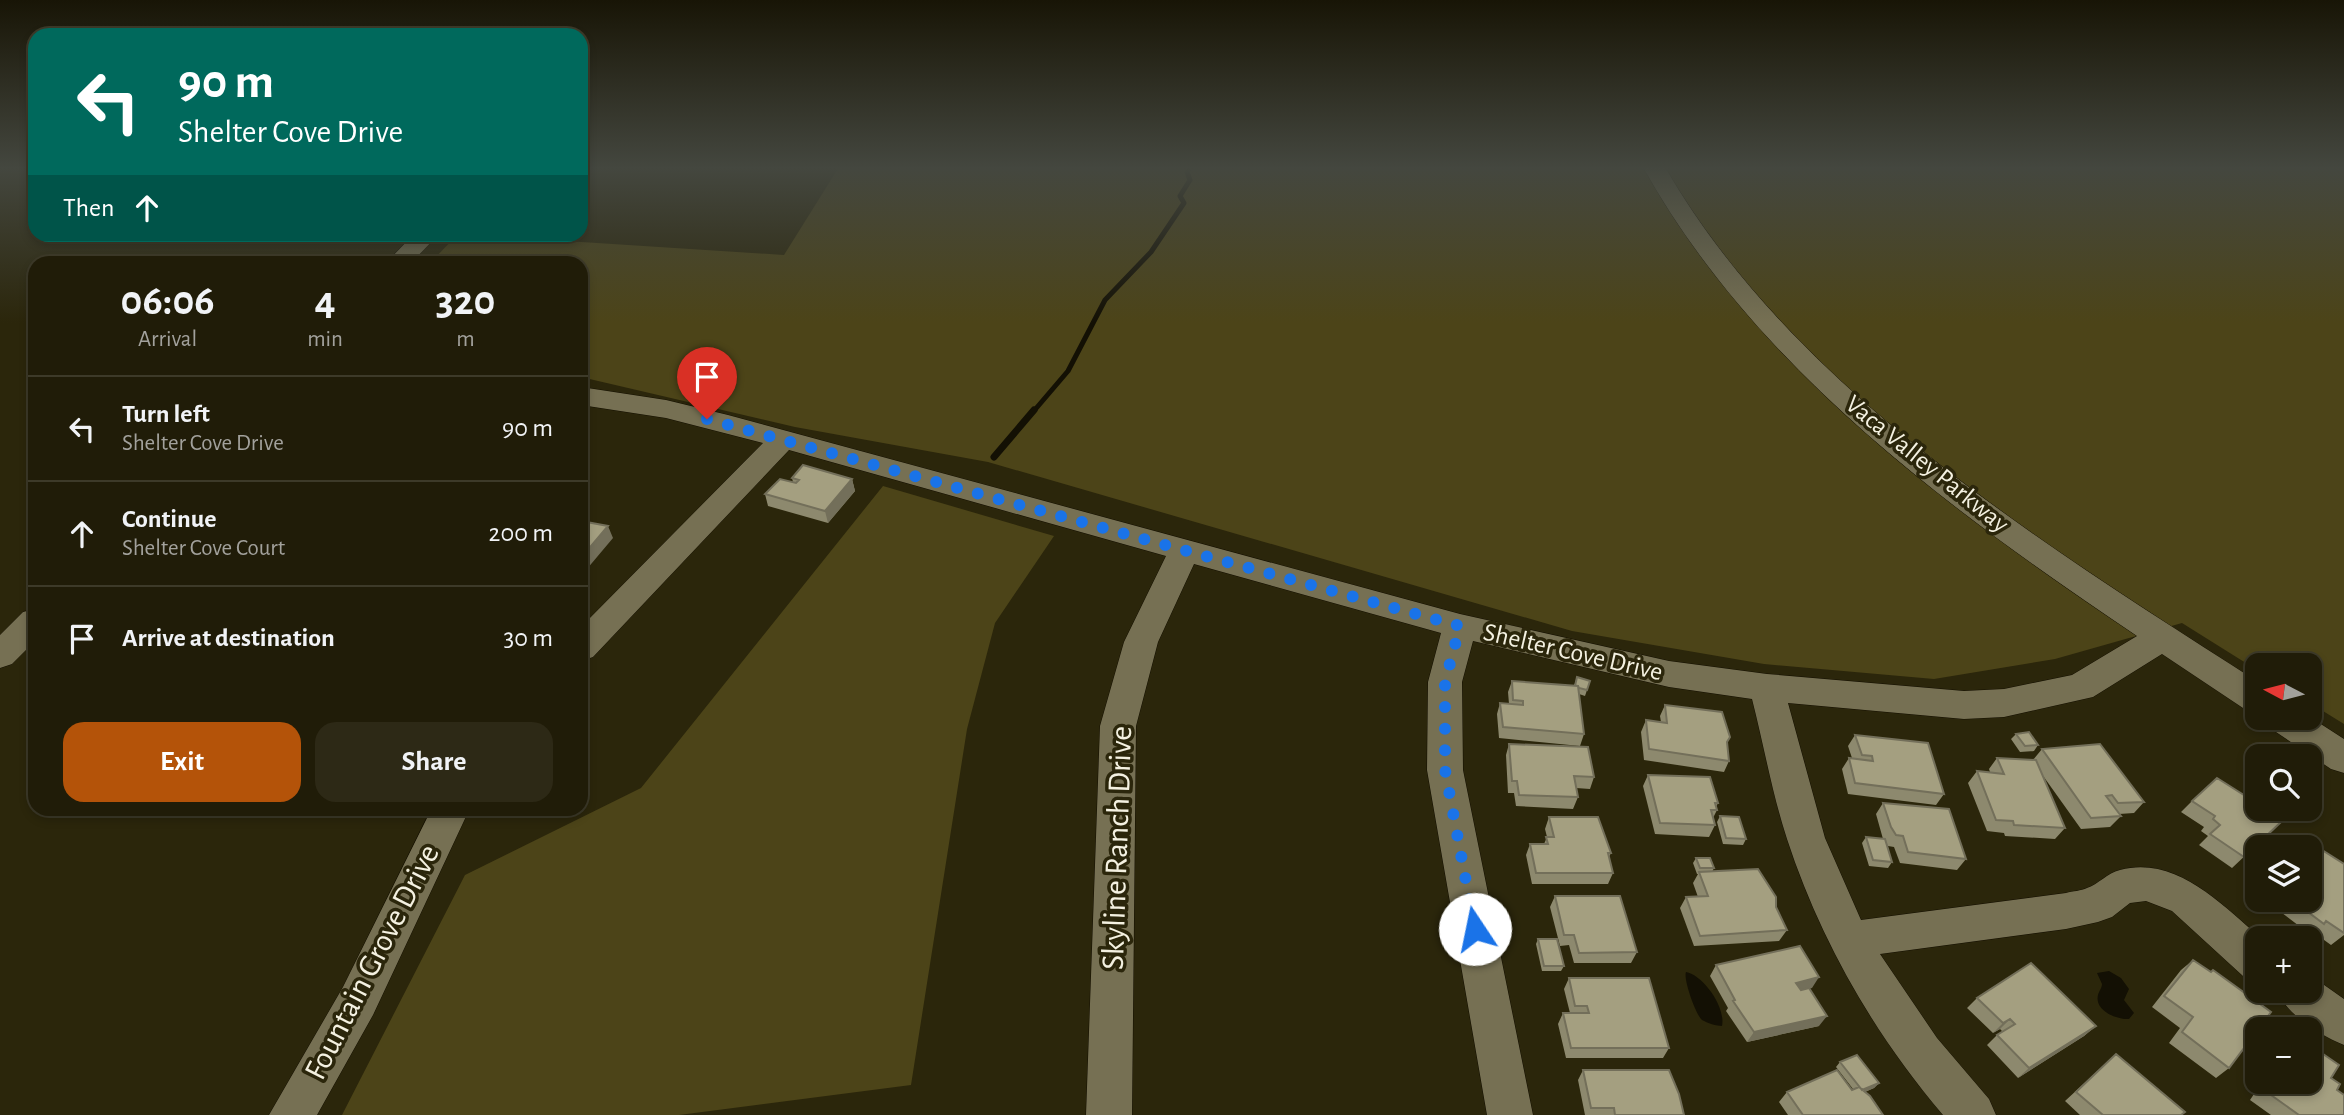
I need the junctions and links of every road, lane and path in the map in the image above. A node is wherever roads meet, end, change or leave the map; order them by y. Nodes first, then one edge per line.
1 (1686, 219) edge
2 (420, 242) edge
3 (405, 256) edge
4 (588, 397) edge
5 (782, 440) junction
6 (1184, 551) junction
7 (1460, 626) junction
8 (28, 628) edge
9 (2161, 638) junction
10 (588, 641) edge
11 (0, 655) edge
12 (1767, 688) junction
13 (2245, 692) edge
14 (2301, 730) edge
15 (2344, 758) edge
16 (446, 816) edge
17 (1849, 940) junction
18 (2245, 950) edge
19 (2315, 1003) edge
20 (2344, 1024) edge
21 (292, 1115) edge
22 (1109, 1115) edge
23 (1510, 1115) edge
24 (1973, 1115) edge

1 - 9 street, Vaca Valley Parkway
2 - 3 street
4 - 5 street, Shelter Cove Drive
5 - 6 street, Shelter Cove Drive
5 - 10 street
6 - 7 street, Shelter Cove Drive
6 - 22 street, Skyline Ranch Drive
7 - 12 street, Shelter Cove Drive
7 - 23 street
8 - 11 street
9 - 12 street, Shelter Cove Drive
9 - 13 street, Vaca Valley Parkway
12 - 17 street
14 - 15 street
16 - 21 street, Fountain Grove Drive
17 - 18 street
17 - 24 street
19 - 20 street

